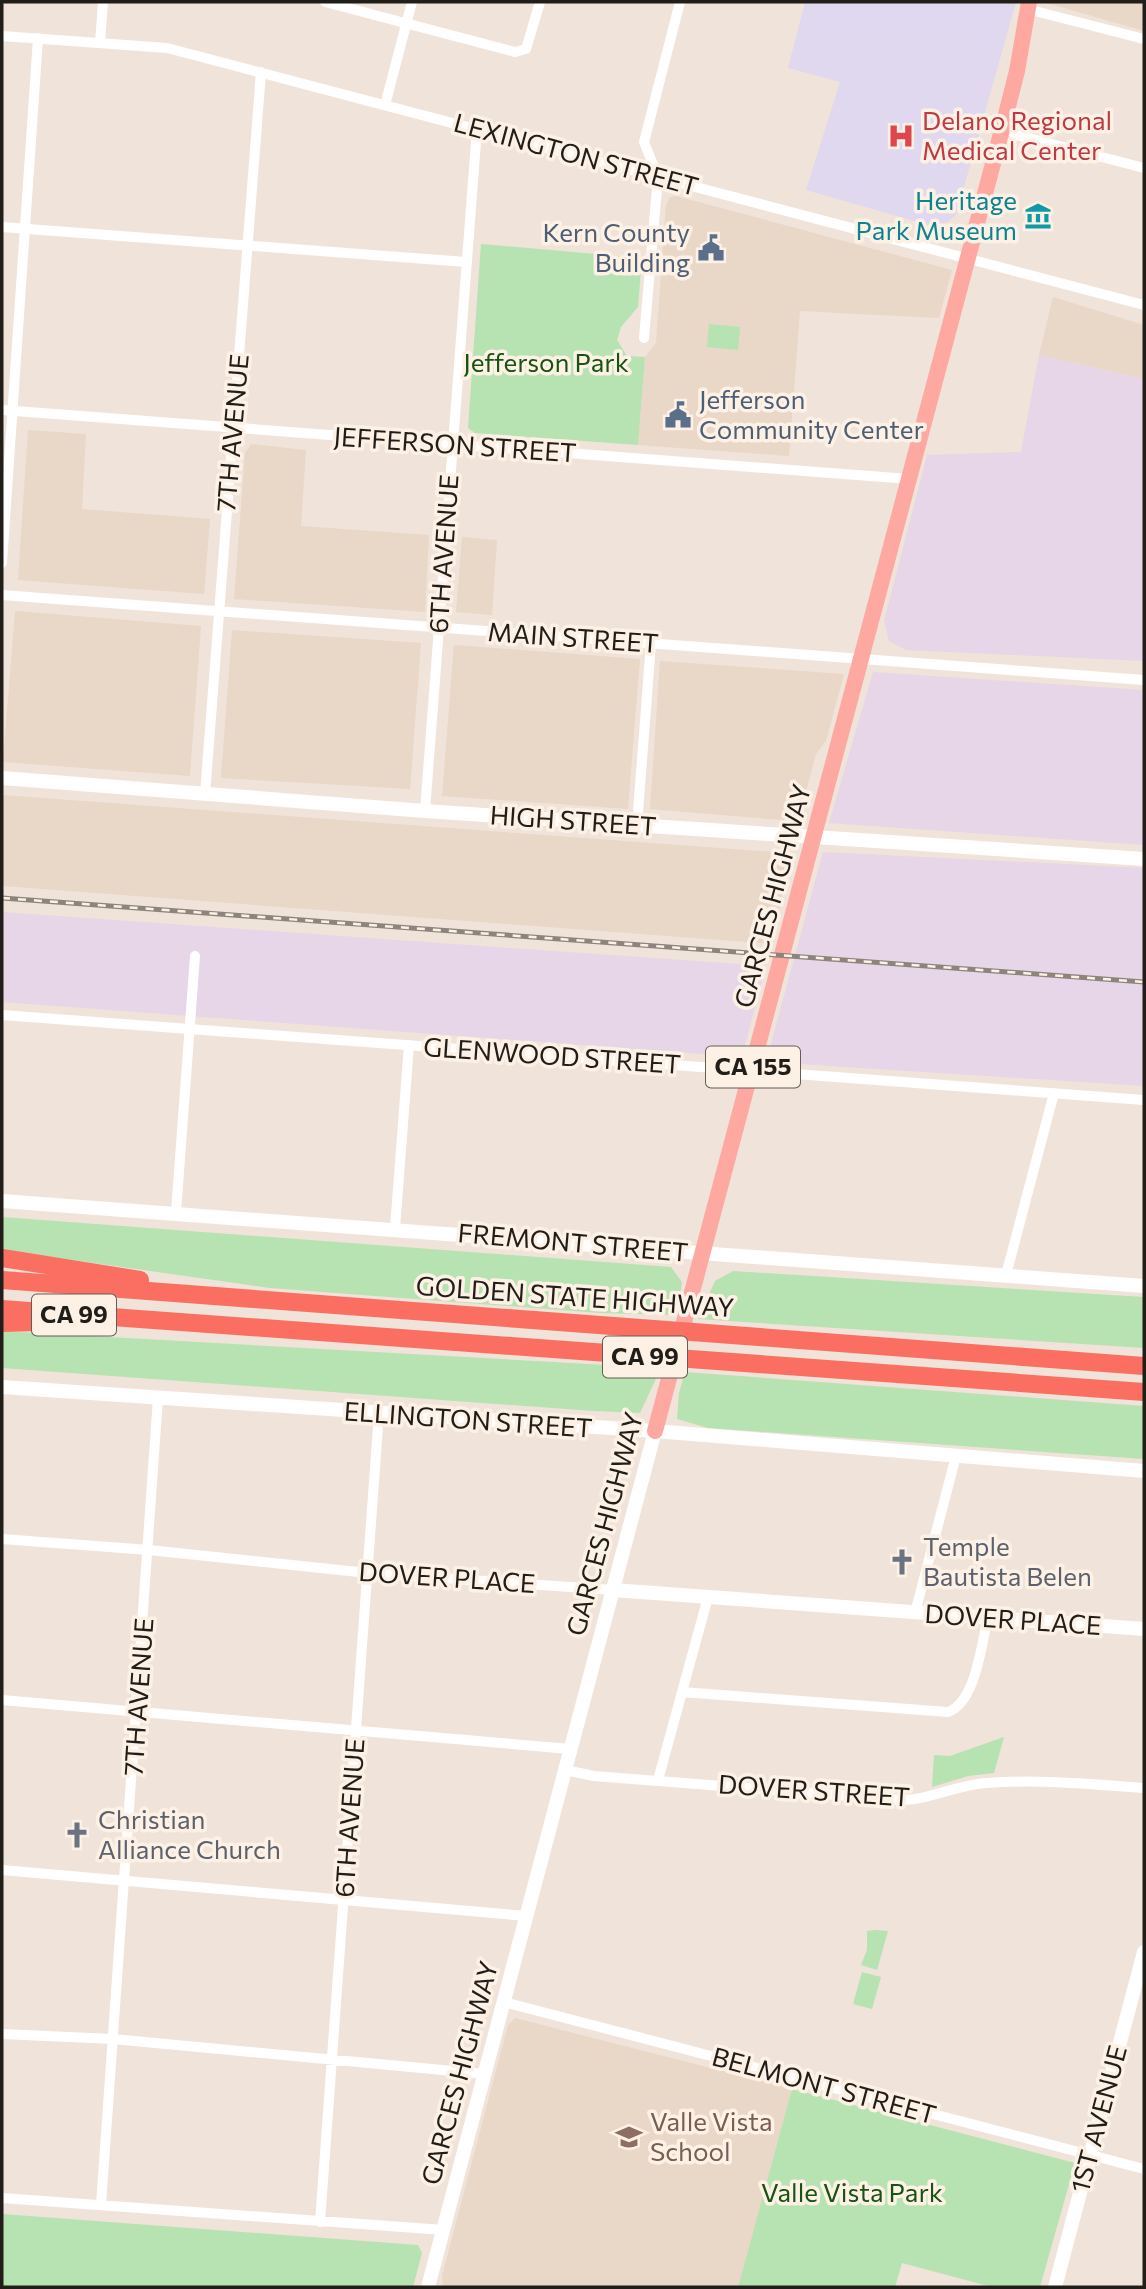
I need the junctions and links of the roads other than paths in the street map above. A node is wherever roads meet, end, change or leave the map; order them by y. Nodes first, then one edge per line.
1 (103, 2) edge
2 (325, 2) edge
3 (412, 2) edge
4 (540, 2) edge
5 (680, 2) edge
6 (1028, 5) edge
7 (407, 23) junction
8 (2, 36) edge
9 (38, 38) junction
10 (1144, 39) edge
11 (100, 43) junction
12 (261, 72) junction
13 (385, 105) junction
14 (1003, 126) junction
15 (477, 130) junction
16 (1144, 168) edge
17 (658, 177) junction
18 (2, 227) edge
19 (27, 229) junction
20 (246, 245) junction
21 (968, 257) junction
22 (466, 262) junction
23 (1144, 305) edge
24 (644, 338) dead end
25 (7, 411) edge
26 (232, 427) junction
27 (453, 444) junction
28 (909, 480) junction
29 (2, 564) edge
30 (2, 595) edge
31 (218, 611) junction
32 (438, 628) junction
33 (651, 643) junction
34 (861, 659) junction
35 (1144, 680) edge
36 (2, 778) edge
37 (205, 794) junction
38 (425, 811) junction
39 (637, 825) junction
40 (813, 837) junction
41 (1144, 859) edge
42 (195, 956) dead end
43 (2, 1015) edge
44 (190, 1029) junction
45 (409, 1045) junction
46 (752, 1070) junction
47 (1054, 1093) junction
48 (1144, 1100) edge
49 (2, 1201) edge
50 (176, 1212) junction
51 (396, 1228) junction
52 (700, 1255) junction
53 (2, 1258) edge
54 (1006, 1275) junction
55 (2, 1280) edge
56 (1144, 1286) edge
57 (233, 1297) junction
58 (2, 1309) edge
59 (146, 1321) junction
60 (2, 1323) edge
61 (1144, 1366) edge
62 (2, 1387) edge
63 (1144, 1392) edge
64 (158, 1398) junction
65 (379, 1413) junction
66 (655, 1432) junction
67 (956, 1456) junction
68 (1144, 1471) edge
69 (2, 1539) edge
70 (149, 1550) junction
71 (368, 1573) junction
72 (613, 1590) junction
73 (708, 1597) junction
74 (915, 1613) junction
75 (988, 1618) junction
76 (1144, 1629) edge
77 (682, 1692) junction
78 (2, 1700) edge
79 (138, 1710) junction
80 (356, 1732) junction
81 (570, 1749) junction
82 (565, 1770) junction
83 (659, 1780) junction
84 (1144, 1788) edge
85 (2, 1870) edge
86 (125, 1879) junction
87 (344, 1902) junction
88 (526, 1916) junction
89 (1144, 1952) edge
90 (504, 2002) junction
91 (2, 2034) edge
92 (113, 2039) junction
93 (331, 2062) junction
94 (485, 2074) junction
95 (1090, 2155) junction
96 (1144, 2169) edge
97 (2, 2198) edge
98 (101, 2205) junction
99 (320, 2222) junction
100 (444, 2230) junction
101 (428, 2287) edge
102 (1055, 2287) edge

1 - 11 street
2 - 7 street
3 - 7 street
4 - 7 street
5 - 17 street
6 - 10 street
6 - 14 main road, GARCES HIGHWAY / CA 155
7 - 13 street
8 - 9 street, LEXINGTON STREET
9 - 11 street, LEXINGTON STREET
9 - 19 street
11 - 12 street, LEXINGTON STREET
12 - 13 street, LEXINGTON STREET
12 - 20 street, 7TH AVENUE
13 - 15 street, LEXINGTON STREET
14 - 16 street
14 - 21 main road, GARCES HIGHWAY / CA 155
15 - 17 street, LEXINGTON STREET
15 - 22 street, 6TH AVENUE
17 - 21 street, LEXINGTON STREET
17 - 24 street
18 - 19 street
19 - 20 street
19 - 25 street
20 - 22 street
20 - 26 street, 7TH AVENUE
21 - 23 street, LEXINGTON STREET
21 - 28 main road, GARCES HIGHWAY / CA 155
22 - 27 street, 6TH AVENUE
25 - 26 street, JEFFERSON STREET
25 - 29 street
26 - 27 street, JEFFERSON STREET
26 - 31 street, 7TH AVENUE
27 - 28 street, JEFFERSON STREET
27 - 32 street, 6TH AVENUE
28 - 34 main road, GARCES HIGHWAY / CA 155
30 - 31 street, MAIN STREET
31 - 32 street, MAIN STREET
31 - 37 street, 7TH AVENUE
32 - 33 street, MAIN STREET
32 - 38 street, 6TH AVENUE
33 - 34 street, MAIN STREET
33 - 39 street
34 - 35 street, MAIN STREET
34 - 40 main road, GARCES HIGHWAY / CA 155
36 - 37 street, HIGH STREET
37 - 38 street, HIGH STREET
38 - 39 street, HIGH STREET
39 - 40 street, HIGH STREET
40 - 41 street, HIGH STREET
40 - 46 main road, GARCES HIGHWAY / CA 155
42 - 44 street
43 - 44 street, GLENWOOD STREET
44 - 45 street, GLENWOOD STREET
44 - 50 street
45 - 46 street, GLENWOOD STREET
45 - 51 street
46 - 47 street, GLENWOOD STREET
46 - 52 main road, GARCES HIGHWAY / CA 155
47 - 48 street, GLENWOOD STREET
47 - 54 street
49 - 50 street, FREMONT STREET
50 - 51 street, FREMONT STREET
51 - 52 street, FREMONT STREET
52 - 54 street, FREMONT STREET
52 - 66 main road, GARCES HIGHWAY / CA 155
53 - 57 highway
54 - 56 street, FREMONT STREET
55 - 57 highway, GOLDEN STATE HIGHWAY / CA 99
57 - 61 highway, GOLDEN STATE HIGHWAY / CA 99
58 - 59 highway, GOLDEN STATE HIGHWAY / CA 99
59 - 60 highway
59 - 63 highway, GOLDEN STATE HIGHWAY / CA 99
62 - 64 street, ELLINGTON STREET
64 - 65 street, ELLINGTON STREET
64 - 70 street, 7TH AVENUE
65 - 66 street, ELLINGTON STREET
65 - 71 street, 6TH AVENUE
66 - 67 street, ELLINGTON STREET
66 - 72 street, GARCES HIGHWAY
67 - 68 street, ELLINGTON STREET
67 - 74 street
69 - 70 street, DOVER PLACE
70 - 71 street, DOVER PLACE
70 - 79 street, 7TH AVENUE
71 - 72 street, DOVER PLACE
71 - 80 street, 6TH AVENUE
72 - 73 street, DOVER PLACE
72 - 81 street, GARCES HIGHWAY
73 - 74 street, DOVER PLACE
73 - 77 street
74 - 75 street, DOVER PLACE
75 - 76 street, DOVER PLACE
75 - 77 street
77 - 83 street
78 - 79 street
79 - 80 street
79 - 86 street, 7TH AVENUE
80 - 81 street
80 - 87 street, 6TH AVENUE
81 - 82 street, GARCES HIGHWAY
82 - 83 street, DOVER STREET
82 - 88 street, GARCES HIGHWAY
83 - 84 street, DOVER STREET
85 - 86 street
86 - 87 street
86 - 92 street, 7TH AVENUE
87 - 88 street
87 - 93 street, 6TH AVENUE
88 - 90 street, GARCES HIGHWAY
89 - 95 street, 1ST AVENUE
90 - 94 street, GARCES HIGHWAY
90 - 95 street, BELMONT STREET
91 - 92 street
92 - 93 street
92 - 98 street, 7TH AVENUE
93 - 94 street
93 - 99 street, 6TH AVENUE
94 - 100 street, GARCES HIGHWAY
95 - 96 street, BELMONT STREET
95 - 102 street, 1ST AVENUE
97 - 98 street
98 - 99 street
99 - 100 street
100 - 101 street, GARCES HIGHWAY

